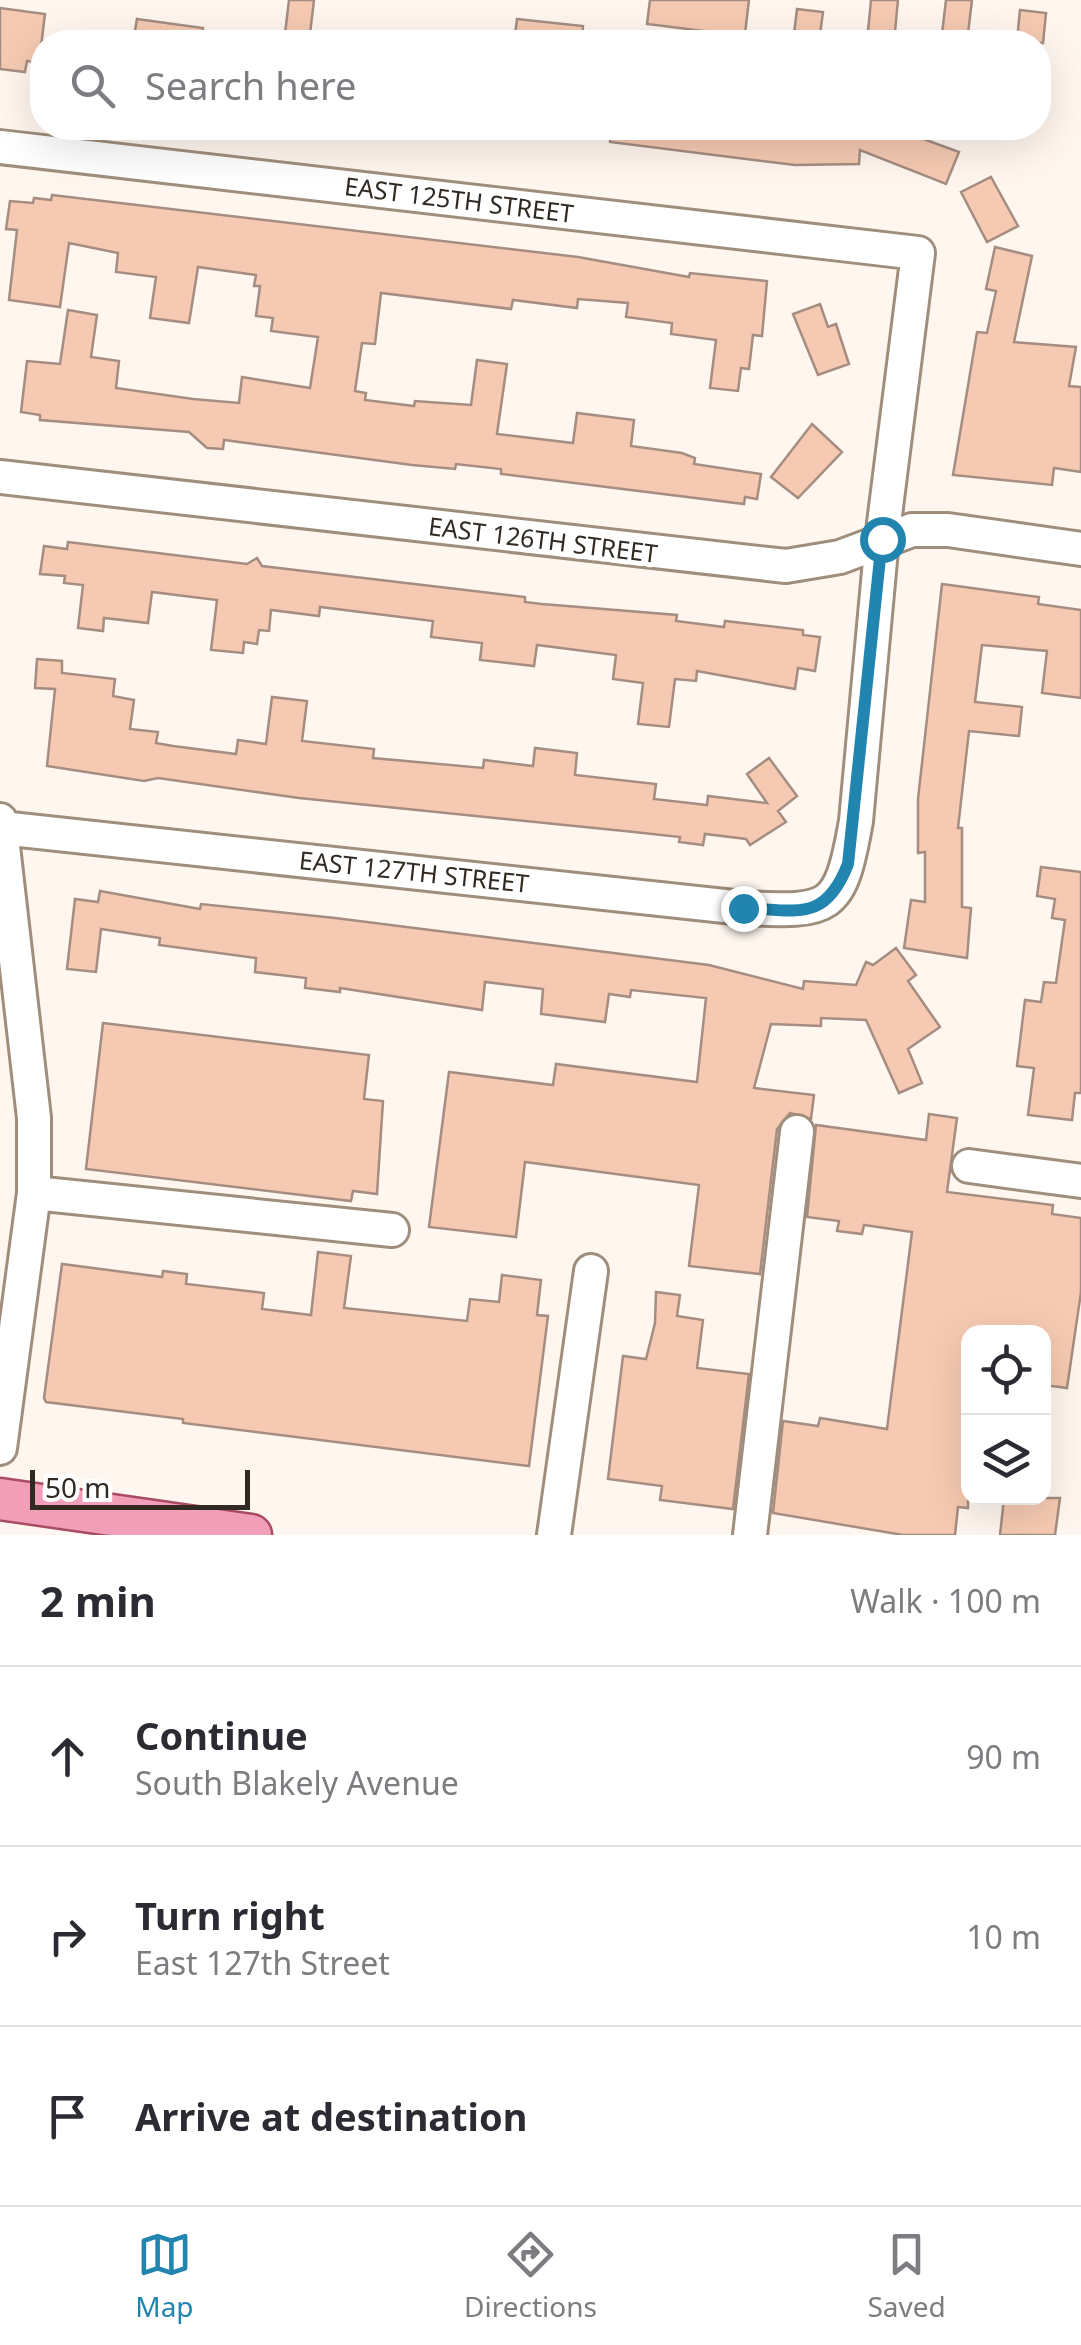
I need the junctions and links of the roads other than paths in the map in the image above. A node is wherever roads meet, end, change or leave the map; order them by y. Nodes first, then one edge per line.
1 (0, 146) edge
2 (0, 476) edge
3 (882, 539) junction
4 (1081, 549) edge
5 (0, 820) edge
6 (1, 828) edge
7 (797, 1132) dead end
8 (970, 1166) dead end
9 (1081, 1180) edge
10 (34, 1193) junction
11 (392, 1230) dead end
12 (591, 1271) dead end
13 (0, 1448) edge
14 (0, 1498) edge
15 (251, 1535) edge
16 (554, 1535) edge
17 (750, 1535) edge

1 - 3 street, EAST 125TH STREET
2 - 3 street, EAST 126TH STREET
3 - 4 street, EAST 126TH STREET
3 - 6 street, EAST 127TH STREET
5 - 6 street
6 - 10 street
7 - 17 street
8 - 9 street
10 - 11 street
10 - 13 street
12 - 16 street
14 - 15 main road

